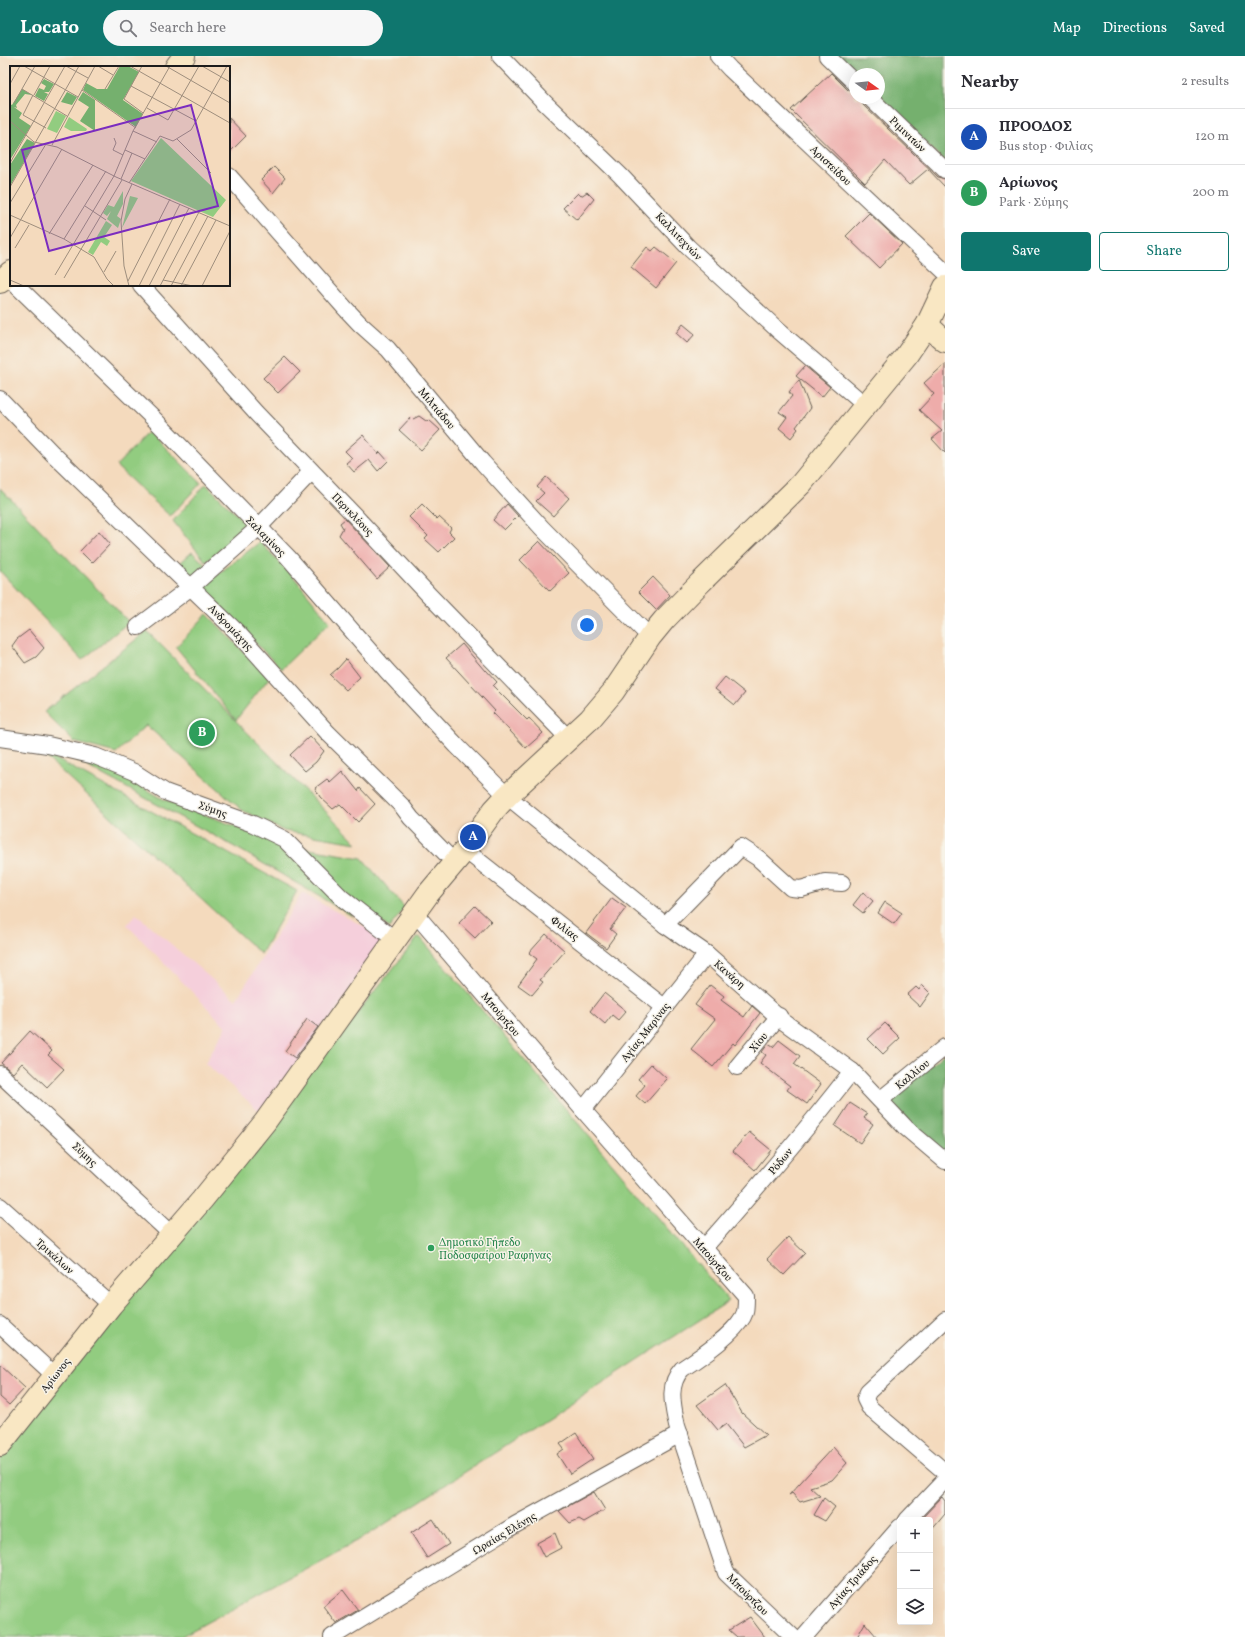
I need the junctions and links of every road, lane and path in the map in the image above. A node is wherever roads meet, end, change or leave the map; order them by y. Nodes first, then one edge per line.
1 (184, 56) edge
2 (500, 56) edge
3 (718, 56) edge
4 (828, 56) edge
5 (177, 66) edge
6 (849, 77) edge
7 (876, 104) edge
8 (945, 170) edge
9 (230, 177) edge
10 (945, 272) edge
11 (16, 286) edge
12 (142, 286) edge
13 (945, 287) edge
14 (927, 325) junction
15 (945, 341) edge
16 (0, 399) edge
17 (866, 406) junction
18 (311, 472) junction
19 (258, 528) junction
20 (190, 587) junction
21 (138, 627) dead end
22 (650, 637) junction
23 (0, 738) edge
24 (569, 739) junction
25 (507, 796) junction
26 (460, 856) junction
27 (842, 884) dead end
28 (414, 912) junction
29 (665, 925) junction
30 (394, 939) junction
31 (707, 954) junction
32 (664, 1007) junction
33 (779, 1016) junction
34 (945, 1047) edge
35 (737, 1068) dead end
36 (852, 1071) junction
37 (0, 1074) edge
38 (880, 1100) junction
39 (583, 1110) junction
40 (945, 1161) edge
41 (0, 1206) edge
42 (171, 1234) junction
43 (704, 1248) junction
44 (111, 1305) junction
45 (945, 1320) edge
46 (0, 1325) edge
47 (54, 1375) junction
48 (680, 1434) junction
49 (0, 1445) edge
50 (945, 1472) edge
51 (945, 1480) edge
52 (909, 1517) edge
53 (897, 1530) edge
54 (332, 1637) edge
55 (792, 1637) edge
56 (804, 1637) edge

1 - 5 street
2 - 17 street, Καλλιτεχνών
3 - 10 street, Αριστείδου
4 - 6 street
7 - 8 street, Ριμινιτών
9 - 22 street, Μιλτιάδου
11 - 19 street, Σαλαμίνος
12 - 18 street, Περικλέους
13 - 14 street, Αρίωνος
14 - 15 street
14 - 17 street, Αρίωνος
16 - 20 street, Ανδρομάχης
17 - 22 street, Αρίωνος
18 - 19 street
18 - 24 street, Περικλέους
19 - 20 street
19 - 25 street, Σαλαμίνος
20 - 21 street
20 - 26 street, Ανδρομάχης
22 - 24 street, Αρίωνος
23 - 30 street, Σύμης
24 - 25 street, Αρίωνος
25 - 26 street, Αρίωνος
25 - 29 street, Κανάρη
26 - 28 street, Αρίωνος
26 - 32 street, Φιλίας
27 - 29 street
28 - 30 street, Αρίωνος
28 - 39 street, Μπούρτζου
29 - 31 street, Κανάρη
30 - 42 street, Αρίωνος
31 - 32 street, Αγίας Μαρίνας
31 - 33 street, Κανάρη
32 - 39 street, Αγίας Μαρίνας
33 - 35 street, Χίου
33 - 36 street, Κανάρη
34 - 38 street, Καλλίου
36 - 38 street, Κανάρη
36 - 43 street, Ρόδων
37 - 42 street, Σύμης
38 - 40 street, Κανάρη
39 - 43 street, Μπούρτζου
41 - 44 street, Τρικάλων
42 - 44 street, Αρίωνος
43 - 48 street, Μπούρτζου
44 - 47 street, Αρίωνος
45 - 50 street
46 - 47 street
47 - 49 street, Αρίωνος
48 - 54 street, Ωραίας Ελένης
48 - 55 street, Μπούρτζου
51 - 52 street
53 - 56 street, Αγίας Τριάδος

